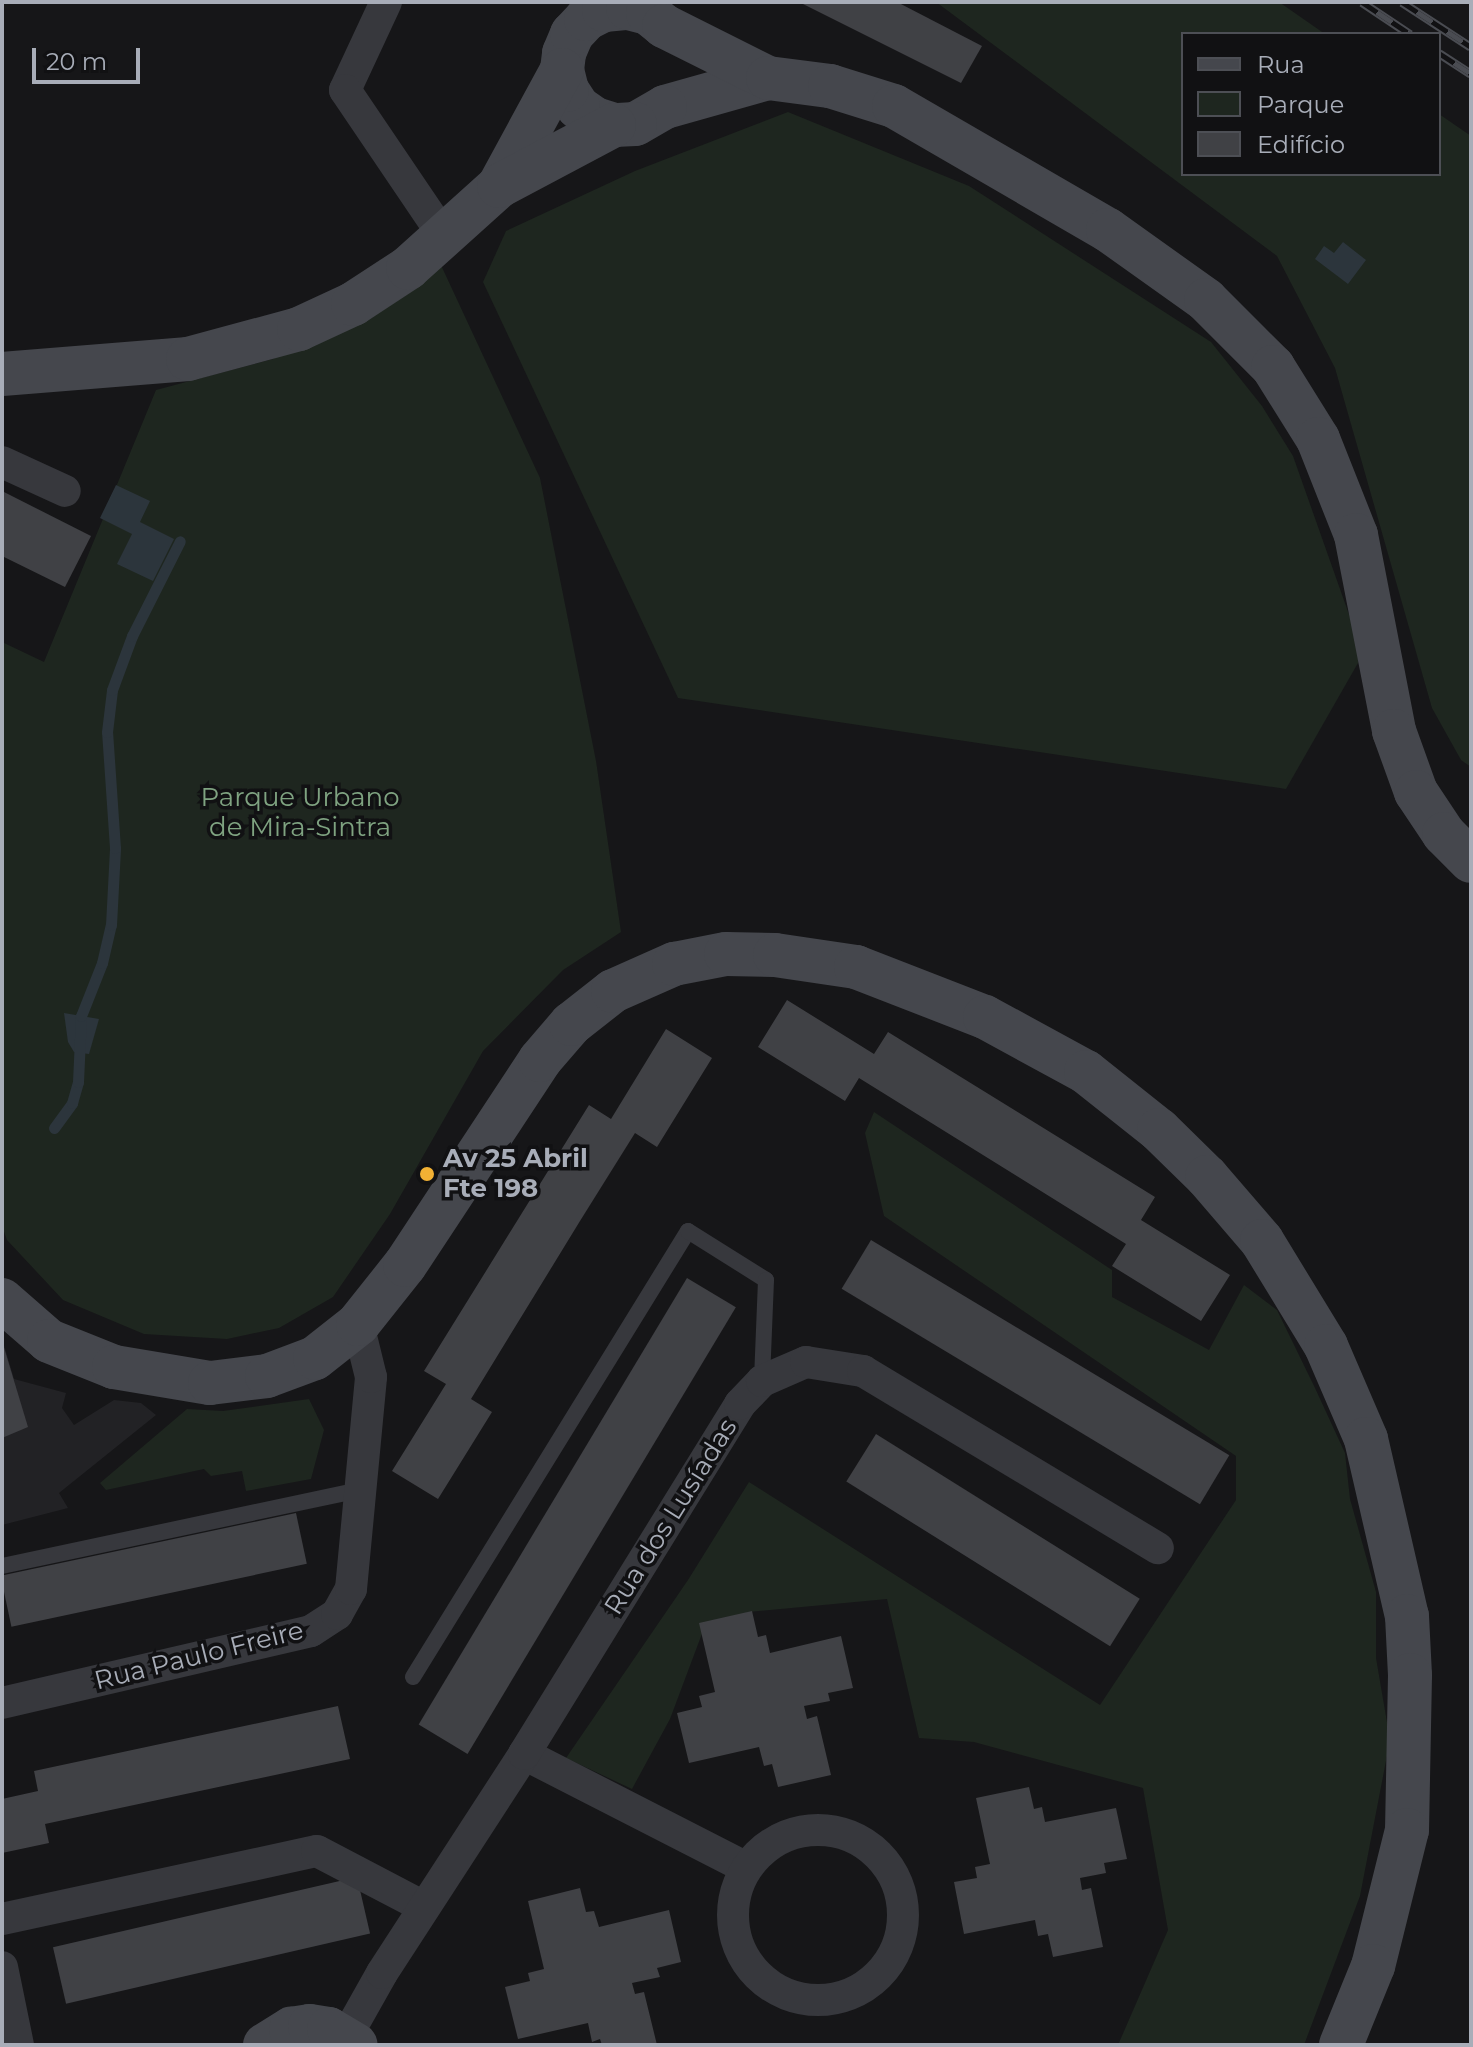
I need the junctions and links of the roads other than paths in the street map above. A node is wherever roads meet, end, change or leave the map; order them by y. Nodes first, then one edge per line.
1 (386, 2) edge
2 (583, 13) edge
3 (652, 14) edge
4 (562, 70) junction
5 (768, 78) junction
6 (665, 107) junction
7 (614, 125) junction
8 (499, 186) junction
9 (443, 235) junction
10 (2, 374) edge
11 (2, 462) edge
12 (65, 491) dead end
13 (1462, 844) edge
14 (2, 1300) edge
15 (358, 1324) junction
16 (762, 1381) junction
17 (359, 1490) junction
18 (1158, 1548) dead end
19 (2, 1566) edge
20 (413, 1677) dead end
21 (2, 1703) edge
22 (524, 1754) junction
23 (745, 1867) junction
24 (424, 1907) junction
25 (2, 1919) edge
26 (2, 1967) edge
27 (351, 2041) edge
28 (18, 2045) edge
29 (265, 2045) edge
30 (1341, 2045) edge

1 - 9 street
2 - 3 street
2 - 4 street
3 - 5 street
3 - 6 street
4 - 7 street
4 - 8 street
5 - 6 street
5 - 13 street
6 - 7 street
7 - 8 street
8 - 9 street
9 - 10 street
11 - 12 street
14 - 15 street
15 - 17 street, Rua Paulo Freire
15 - 30 street
16 - 18 street, Rua dos Lusíadas
16 - 20 lane
16 - 22 street, Rua dos Lusíadas
17 - 19 lane
17 - 21 street, Rua Paulo Freire
22 - 23 street
22 - 24 street, Rua dos Lusíadas
23 - 23 street
24 - 25 street
24 - 27 street, Rua dos Lusíadas
26 - 28 street
27 - 29 street

